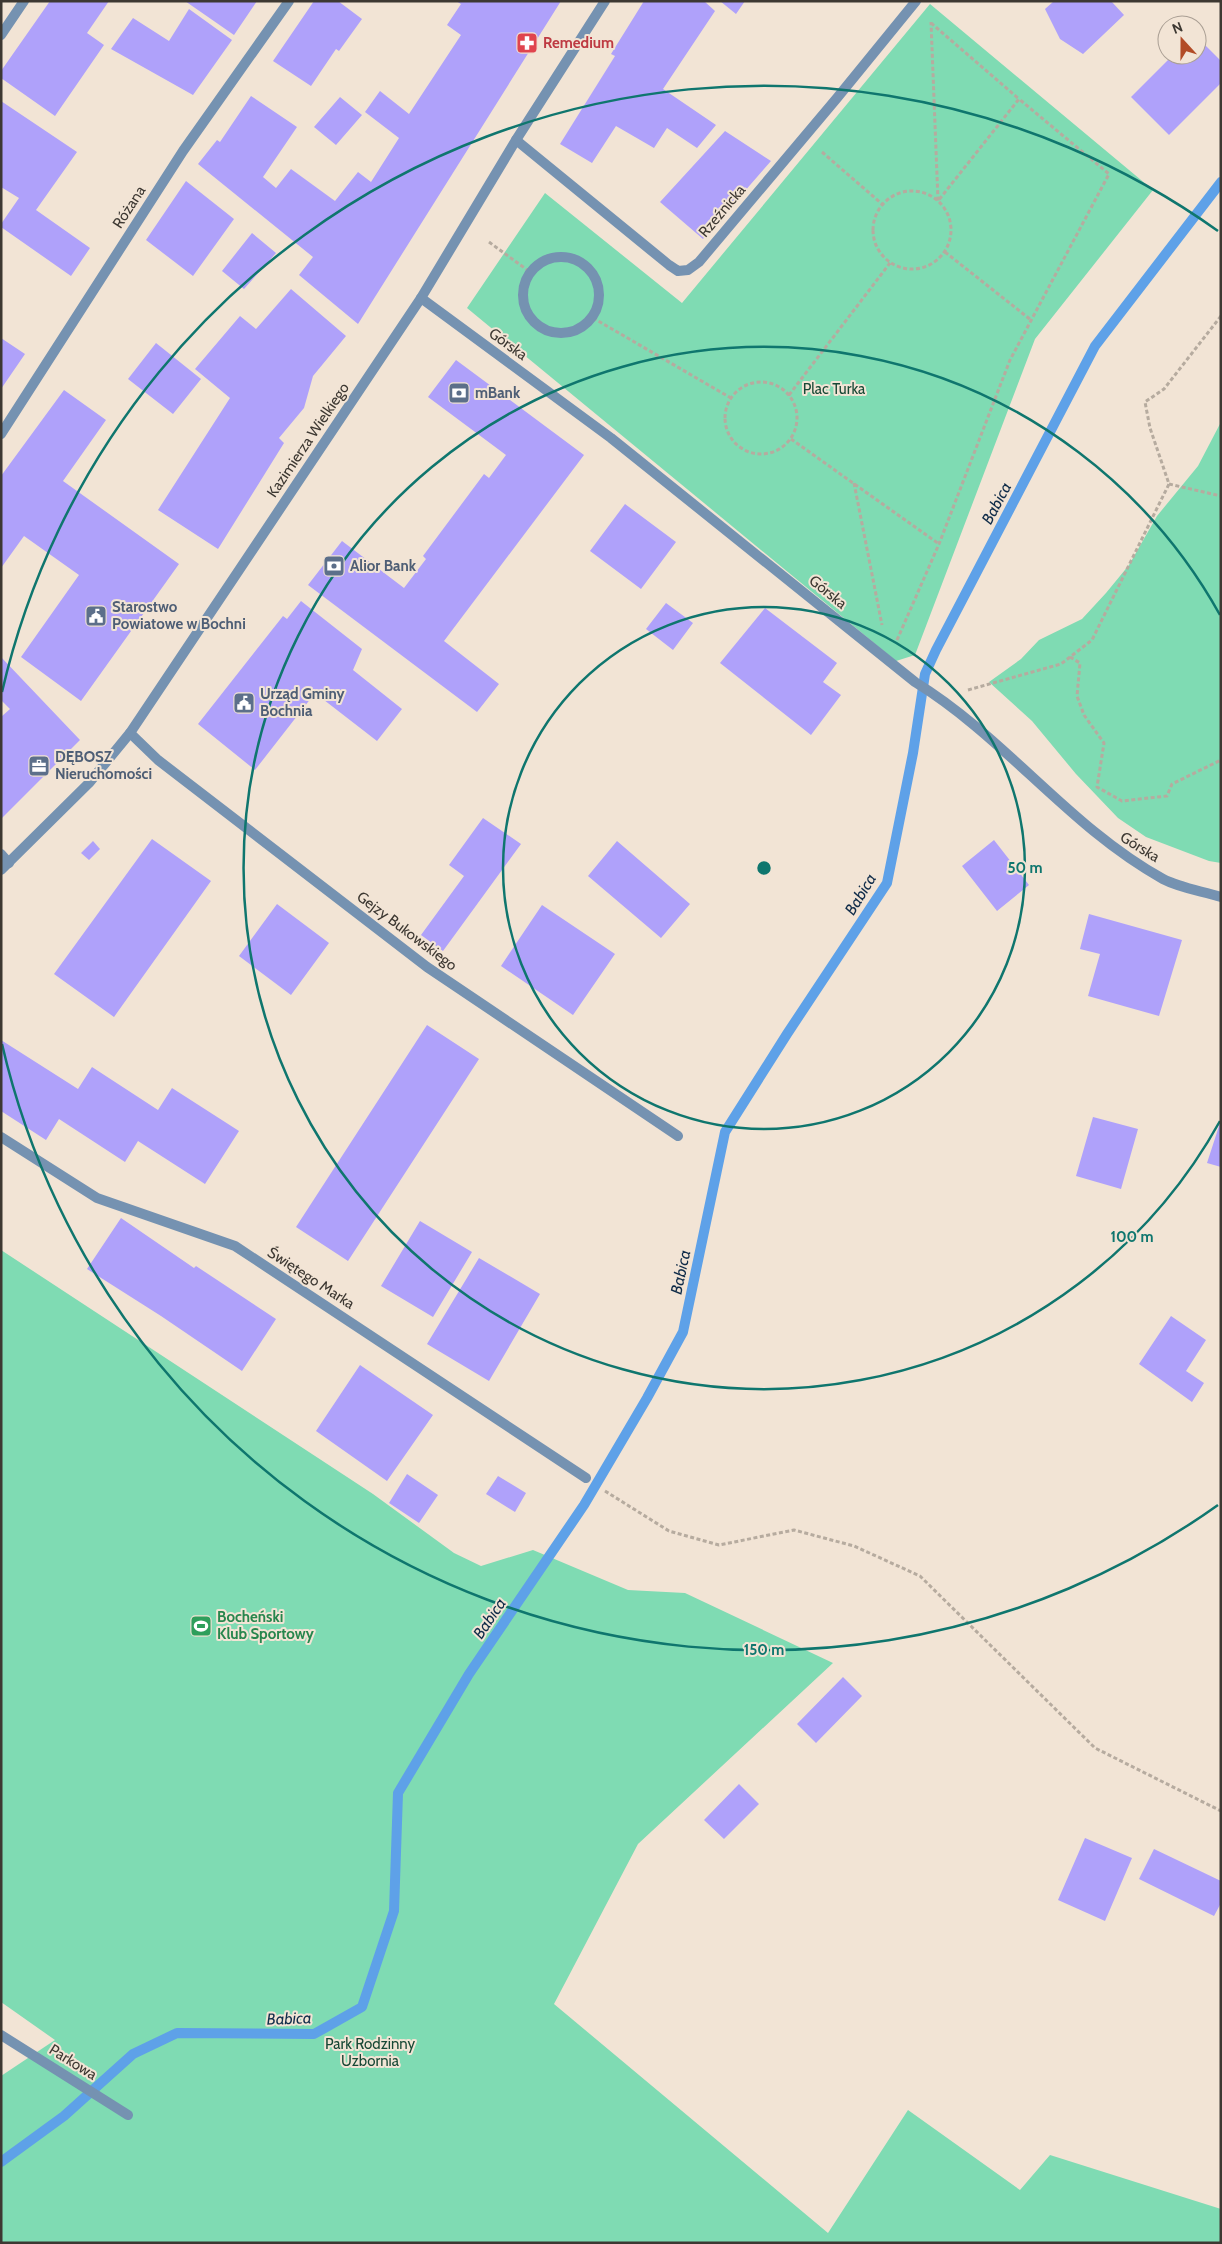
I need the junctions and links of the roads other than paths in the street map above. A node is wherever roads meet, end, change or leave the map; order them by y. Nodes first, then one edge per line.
1 (24, 1) edge
2 (289, 1) edge
3 (605, 1) edge
4 (916, 1) edge
5 (1, 35) edge
6 (516, 140) junction
7 (421, 298) junction
8 (593, 318) joint
9 (1, 434) edge
10 (130, 734) junction
11 (1, 854) edge
12 (5, 866) edge
13 (1221, 897) edge
14 (678, 1136) dead end
15 (1, 1137) edge
16 (586, 1478) dead end
17 (1, 2035) edge
18 (128, 2115) dead end

1 - 5 street
2 - 9 street, Różana
3 - 6 street, Kazimierza Wielkiego
4 - 6 street, Rzeźnicka
6 - 7 street, Kazimierza Wielkiego
7 - 10 street, Kazimierza Wielkiego
7 - 13 street, Górska
8 - 8 street
10 - 12 street, Kazimierza Wielkiego
10 - 14 street, Gejzy Bukowskiego
11 - 12 street
15 - 16 street, Świętego Marka
17 - 18 street, Parkowa

